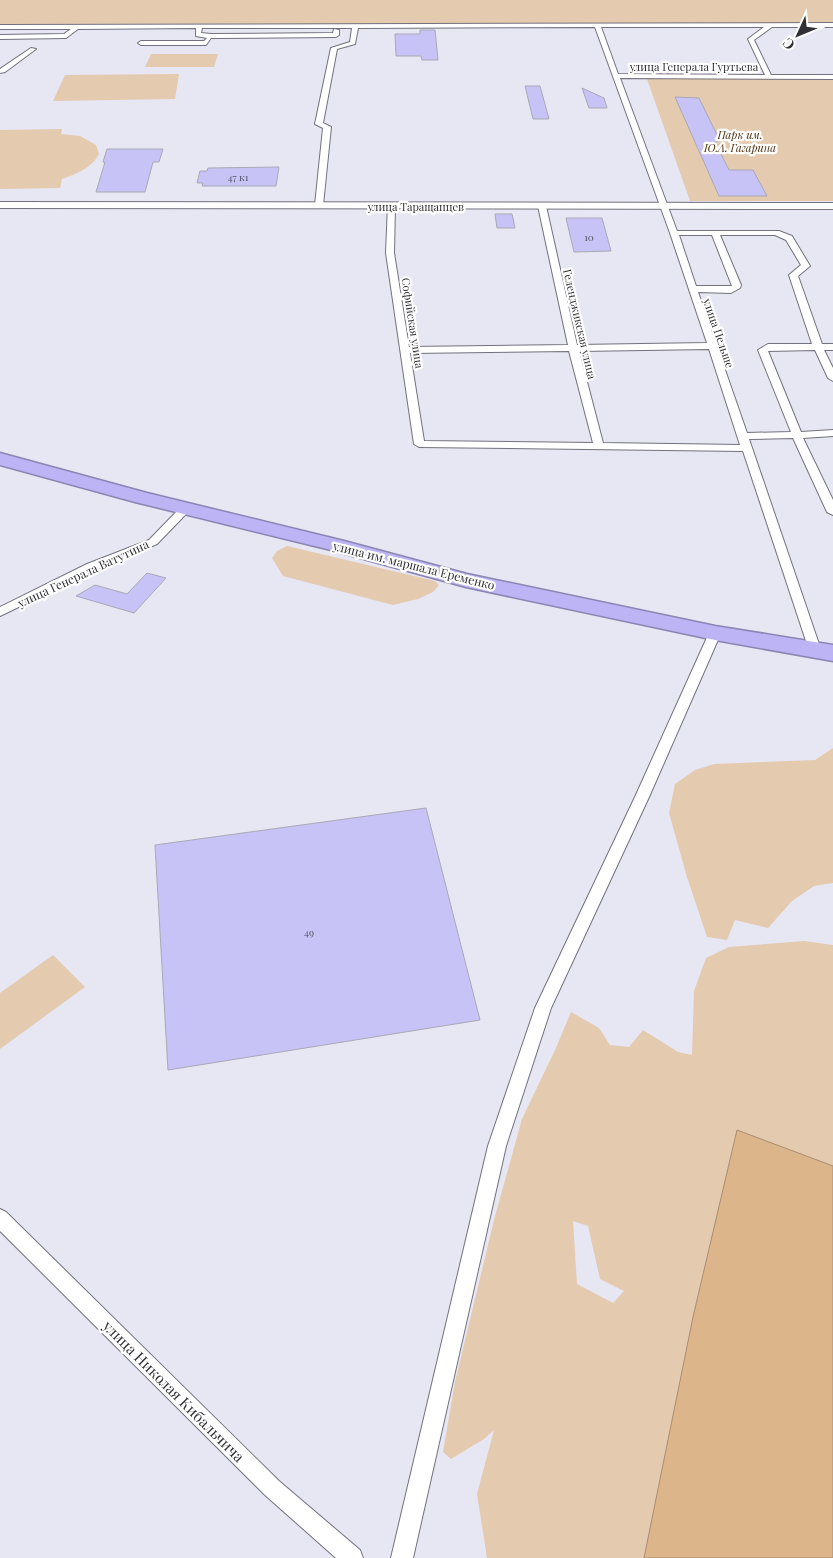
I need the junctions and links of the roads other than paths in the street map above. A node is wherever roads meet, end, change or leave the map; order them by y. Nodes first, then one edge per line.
1 (597, 25) junction
2 (771, 25) junction
3 (833, 25) edge
4 (77, 26) junction
5 (199, 26) junction
6 (336, 26) junction
7 (355, 26) junction
8 (0, 27) edge
9 (210, 36) junction
10 (0, 37) edge
11 (142, 43) dead end
12 (33, 49) dead end
13 (0, 71) edge
14 (616, 76) junction
15 (769, 77) junction
16 (833, 77) edge
17 (0, 205) edge
18 (319, 206) junction
19 (391, 206) junction
20 (542, 206) junction
21 (663, 206) junction
22 (833, 206) edge
23 (674, 233) junction
24 (715, 233) junction
25 (692, 289) junction
26 (712, 346) junction
27 (573, 347) junction
28 (818, 347) junction
29 (833, 347) edge
30 (406, 350) junction
31 (833, 378) edge
32 (833, 433) edge
33 (797, 435) junction
34 (743, 436) junction
35 (599, 446) junction
36 (745, 448) junction
37 (0, 459) edge
38 (185, 509) junction
39 (833, 512) edge
40 (0, 612) edge
41 (716, 633) junction
42 (824, 652) edge
43 (0, 1218) edge
44 (352, 1558) edge
45 (402, 1558) edge

1 - 2 street
1 - 7 street
1 - 14 street, улица Пельше
2 - 3 street
2 - 15 street
4 - 5 street
4 - 8 street
4 - 10 street
5 - 6 street
5 - 9 street
6 - 7 street
6 - 9 street
7 - 18 street
9 - 11 street
12 - 13 street
14 - 15 street, улица Генерала Гуртьева
14 - 21 street, улица Пельше
15 - 16 street, улица Генерала Гуртьева
17 - 18 street, улица Таращанцев
18 - 19 street, улица Таращанцев
19 - 20 street, улица Таращанцев
19 - 30 street, Софийская улица
20 - 21 street, улица Таращанцев
20 - 27 street, Геленджикская улица
21 - 22 street, улица Таращанцев
21 - 23 street, улица Пельше
23 - 24 street
23 - 25 street, улица Пельше
24 - 25 street
24 - 28 street
25 - 26 street, улица Пельше
26 - 27 street
26 - 34 street, улица Пельше
27 - 30 street
27 - 35 street, Геленджикская улица
28 - 29 street
28 - 31 street
28 - 33 street
30 - 35 street, Софийская улица
32 - 33 street
33 - 34 street
33 - 39 street
34 - 36 street, улица Пельше
35 - 36 street
36 - 42 street, улица Пельше
37 - 38 highway, улица им. маршала Еременко
38 - 40 street, улица Генерала Ватутина
38 - 41 highway, улица им. маршала Еременко
41 - 42 highway, улица им. маршала Еременко
41 - 45 street
43 - 44 street, улица Николая Кибальчича

